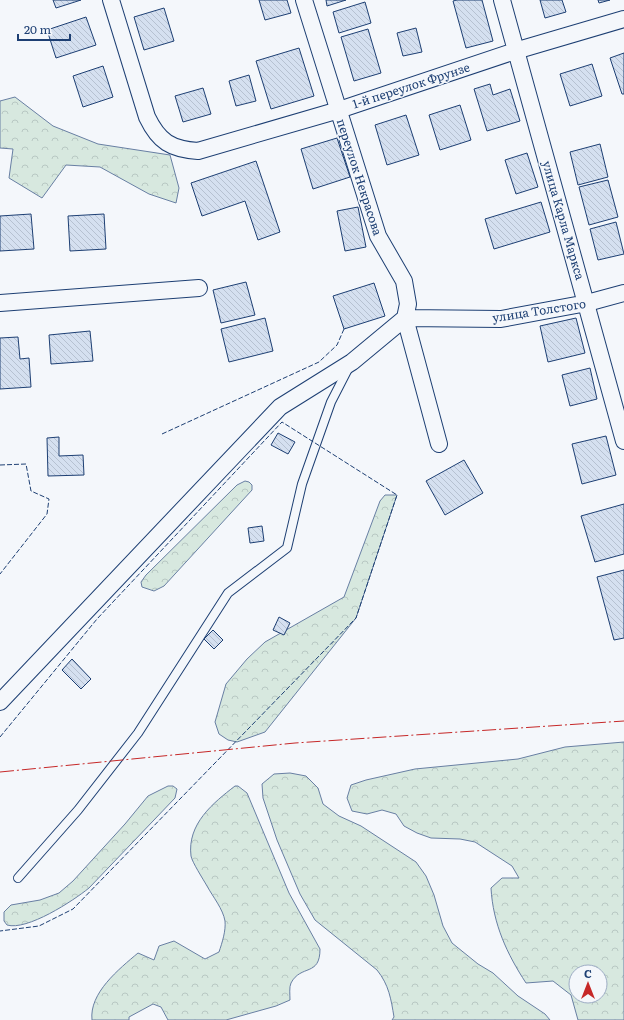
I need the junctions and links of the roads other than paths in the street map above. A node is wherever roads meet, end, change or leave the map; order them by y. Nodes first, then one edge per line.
1 (111, 0) edge
2 (304, 0) edge
3 (502, 0) edge
4 (624, 19) edge
5 (515, 51) junction
6 (339, 110) junction
7 (199, 288) dead end
8 (624, 292) edge
9 (0, 303) edge
10 (587, 303) junction
11 (405, 318) junction
12 (352, 362) junction
13 (624, 441) edge
14 (439, 444) dead end
15 (0, 702) edge
16 (18, 878) dead end

1 - 6 street, 1-й переулок Фрунзе
2 - 6 street, переулок Некрасова
3 - 5 street, улица Карла Маркса
4 - 5 street, 1-й переулок Фрунзе
5 - 6 street, 1-й переулок Фрунзе
5 - 10 street, улица Карла Маркса
6 - 11 street, переулок Некрасова
7 - 9 street
8 - 10 street, улица Толстого
10 - 11 street, улица Толстого
10 - 13 street, улица Карла Маркса
11 - 12 street
11 - 14 street, переулок Некрасова
12 - 15 street
12 - 16 lane

